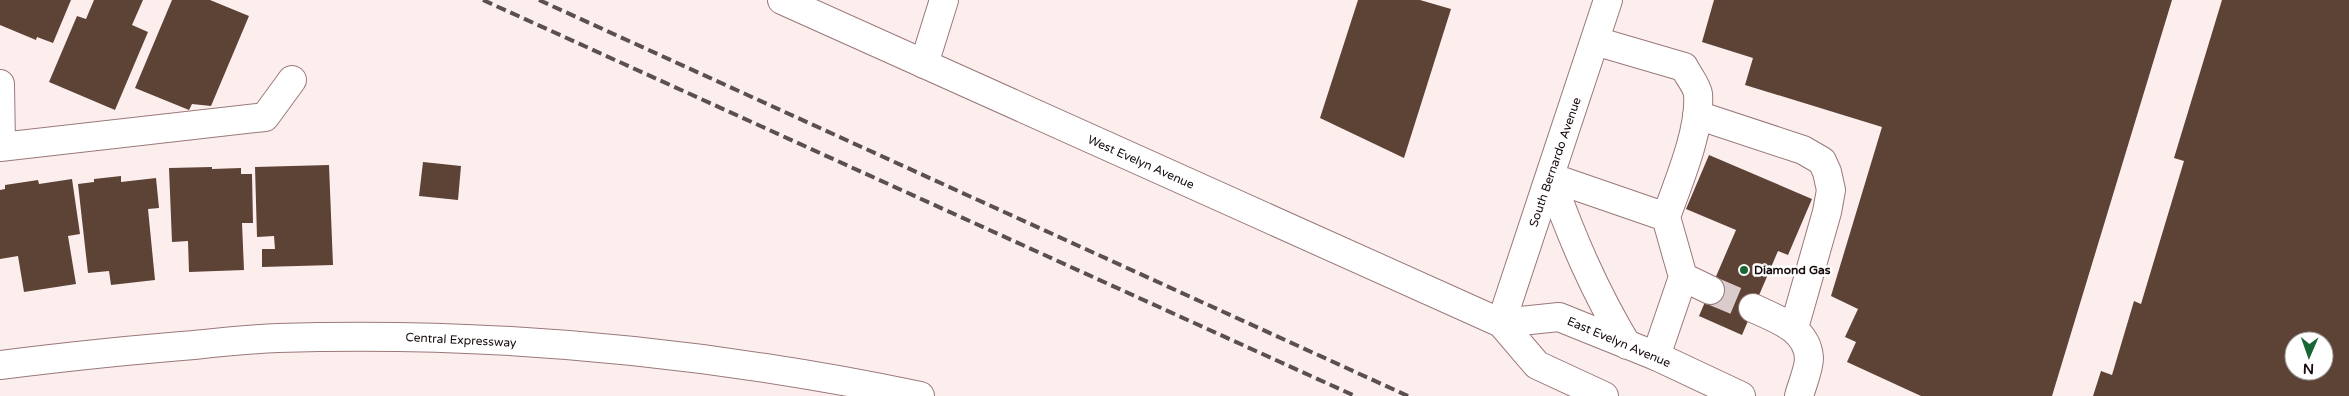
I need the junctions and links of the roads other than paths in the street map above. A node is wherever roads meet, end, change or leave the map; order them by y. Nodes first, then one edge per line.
1 (782, 0) edge
2 (944, 0) edge
3 (1608, 0) edge
4 (1595, 41) junction
5 (924, 64) junction
6 (292, 80) dead end
7 (0, 84) edge
8 (1696, 115) junction
9 (0, 147) edge
10 (1550, 177) junction
11 (1666, 217) junction
12 (1683, 277) junction
13 (1710, 290) tunnel mouth
14 (1753, 308) tunnel mouth
15 (1501, 323) junction
16 (1794, 328) junction
17 (1627, 345) junction
18 (1656, 356) junction
19 (0, 365) edge
20 (920, 396) edge
21 (1604, 396) edge
22 (1741, 396) edge
23 (1798, 396) edge

1 - 5 main road, West Evelyn Avenue
2 - 5 main road
3 - 4 main road, South Bernardo Avenue
4 - 8 main road
4 - 10 main road, South Bernardo Avenue
5 - 15 main road, West Evelyn Avenue
6 - 9 main road
7 - 9 main road
8 - 11 main road
8 - 16 main road
10 - 11 main road
10 - 15 main road, South Bernardo Avenue
10 - 17 main road
11 - 12 main road
12 - 13 main road
12 - 18 main road
14 - 16 main road
15 - 17 main road, East Evelyn Avenue
15 - 21 main road
16 - 23 main road
17 - 18 main road, East Evelyn Avenue
18 - 22 main road, East Evelyn Avenue
19 - 20 main road, Central Expressway

